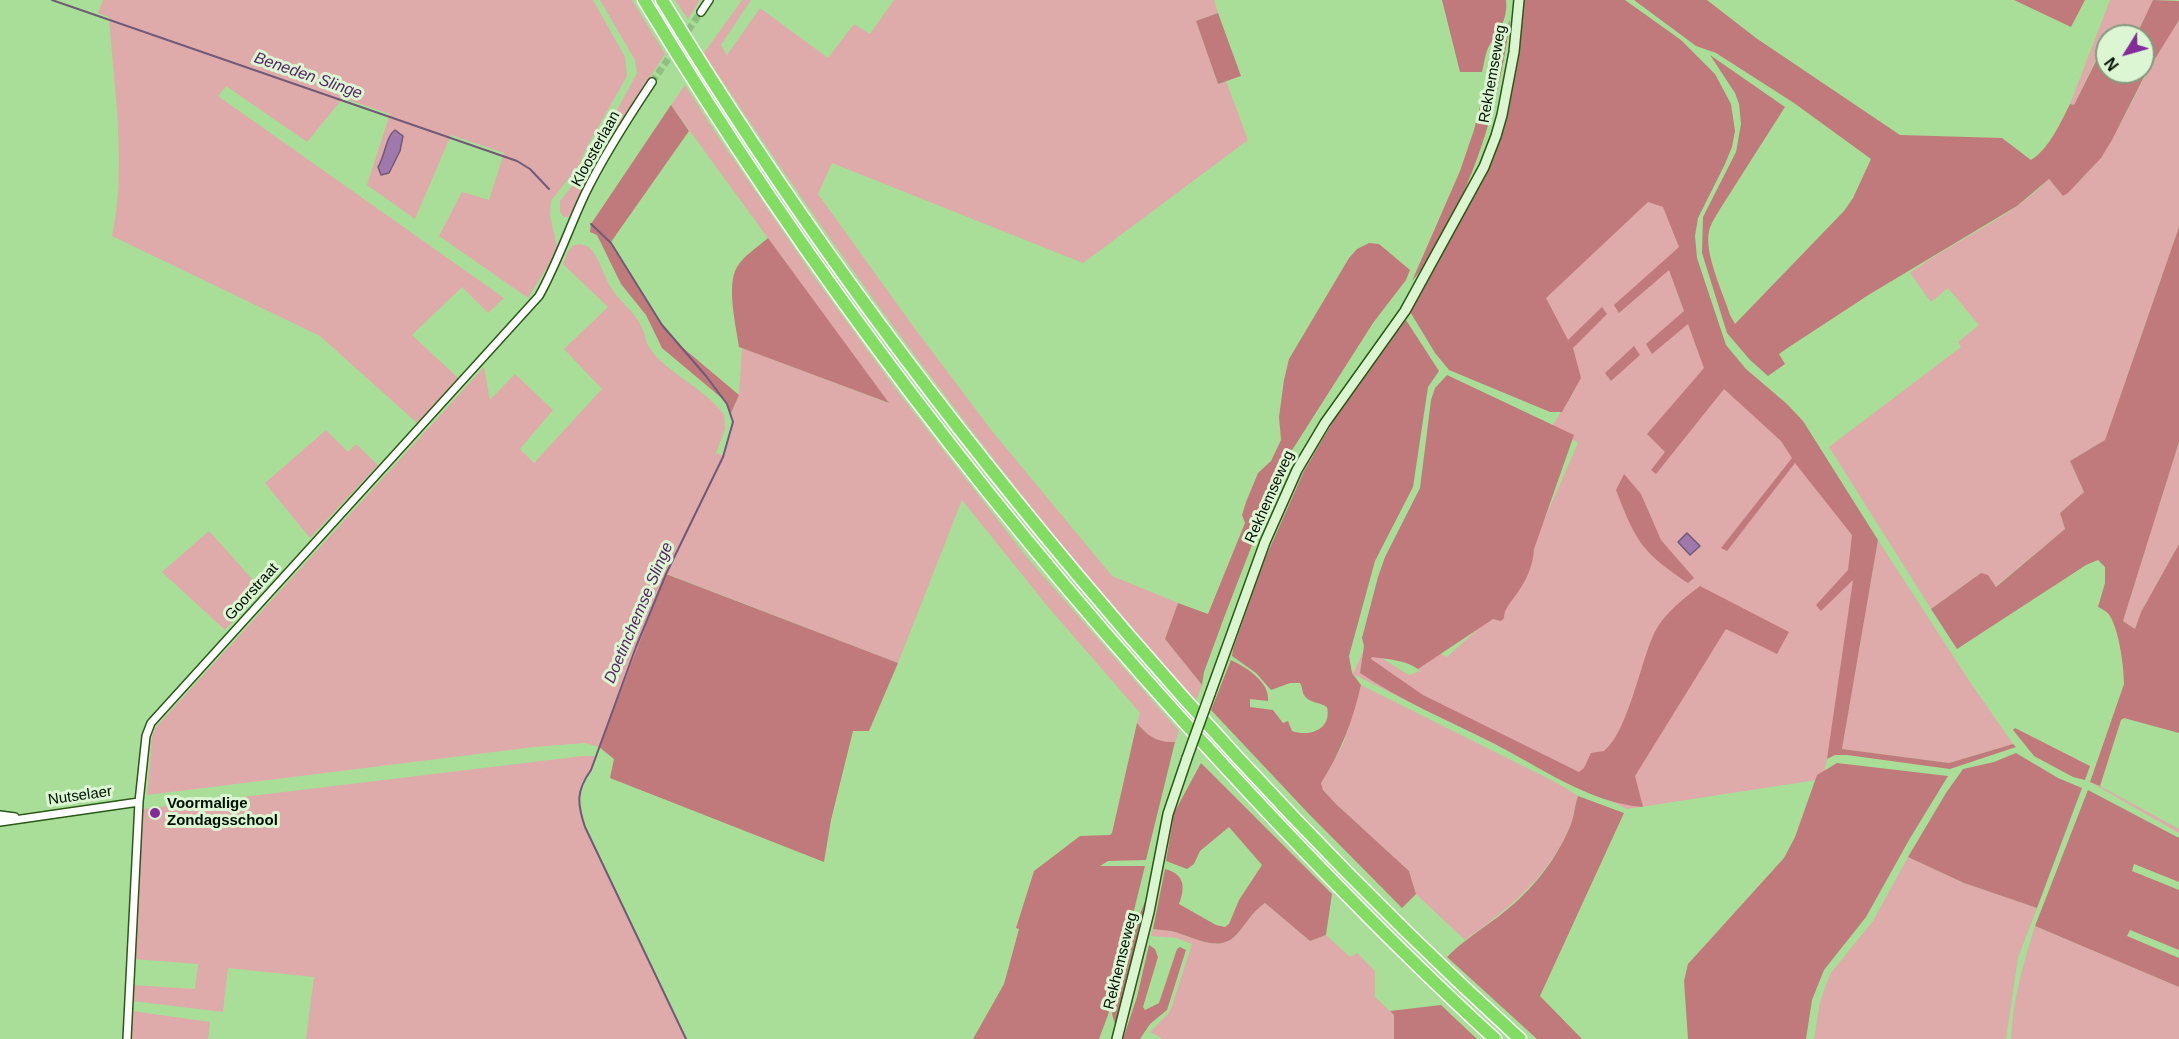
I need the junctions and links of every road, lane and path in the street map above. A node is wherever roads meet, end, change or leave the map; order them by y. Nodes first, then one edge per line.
1 (644, 0) edge
2 (662, 0) edge
3 (709, 0) edge
4 (1518, 0) edge
5 (701, 12) tunnel mouth
6 (652, 82) tunnel mouth
7 (567, 232) joint
8 (139, 802) junction
9 (0, 815) edge
10 (24, 817) junction
11 (0, 822) edge
12 (127, 1039) edge
13 (1116, 1039) edge
14 (1495, 1039) edge
15 (1520, 1039) edge

1 - 14 highway
2 - 15 highway
3 - 5 street
4 - 13 street, Rekhemseweg, bridge
6 - 7 street, Kloosterlaan
7 - 8 street, Goorstraat
8 - 10 street, Nutselaer
8 - 12 street, Goorstraat
9 - 10 street, Nutselaer
10 - 11 street, Nutselaer

